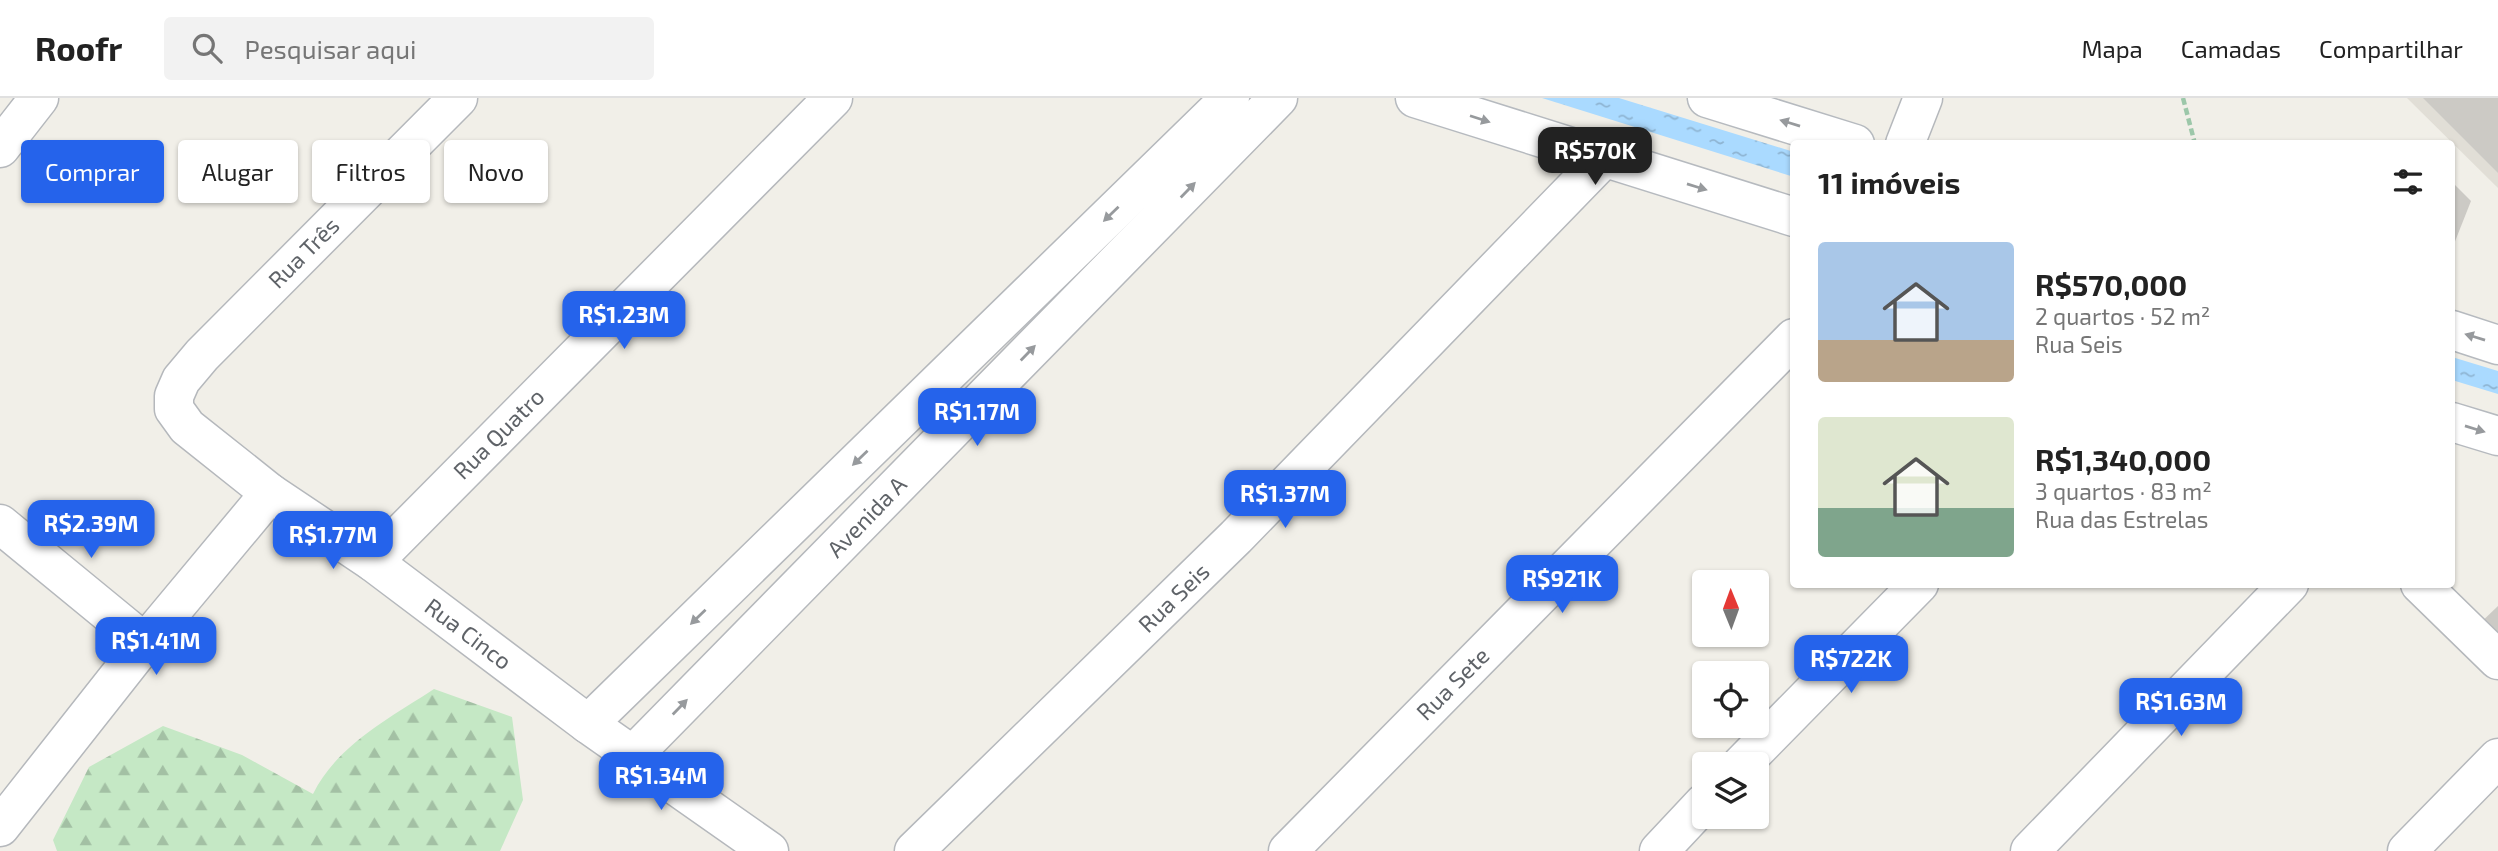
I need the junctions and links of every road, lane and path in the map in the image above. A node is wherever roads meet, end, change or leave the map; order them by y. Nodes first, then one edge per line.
1 (39, 98) edge
2 (458, 98) edge
3 (833, 98) edge
4 (1230, 98) edge
5 (1278, 98) edge
6 (1415, 98) edge
7 (1707, 98) edge
8 (1923, 98) edge
9 (2183, 98) edge
10 (1842, 140) edge
11 (1907, 140) edge
12 (2194, 140) edge
13 (0, 148) edge
14 (1604, 158) junction
15 (1790, 216) edge
16 (2455, 331) edge
17 (1790, 342) edge
18 (2498, 345) edge
19 (181, 380) joint
20 (2455, 423) edge
21 (2498, 436) edge
22 (270, 492) junction
23 (0, 524) edge
24 (373, 562) junction
25 (1915, 588) edge
26 (2285, 588) edge
27 (2424, 588) edge
28 (145, 643) junction
29 (2498, 660) edge
30 (588, 724) junction
31 (1754, 752) edge
32 (632, 756) junction
33 (2498, 758) edge
34 (1692, 816) edge
35 (0, 827) edge
36 (769, 851) edge
37 (914, 851) edge
38 (1288, 851) edge
39 (1659, 851) edge
40 (2030, 851) edge
41 (2407, 851) edge

1 - 13 street
2 - 19 street, Rua Três
3 - 24 street, Rua Quatro
4 -> 30 street, Avenida A
32 -> 5 street, Avenida A
6 -> 14 street
10 -> 7 street
8 - 11 street
9 - 12 path
14 -> 15 street
14 - 37 street, Rua Seis
18 -> 16 street
17 - 38 street, Rua Sete
19 - 22 street, Rua Cinco
20 -> 21 street
22 - 24 street, Rua Cinco
22 - 28 street
23 - 28 street
24 - 30 street, Rua Cinco
25 - 31 street
26 - 40 street
27 - 29 street
28 - 35 street
30 - 32 street, Rua Cinco
32 - 36 street, Rua Cinco
33 - 41 street
34 - 39 street

